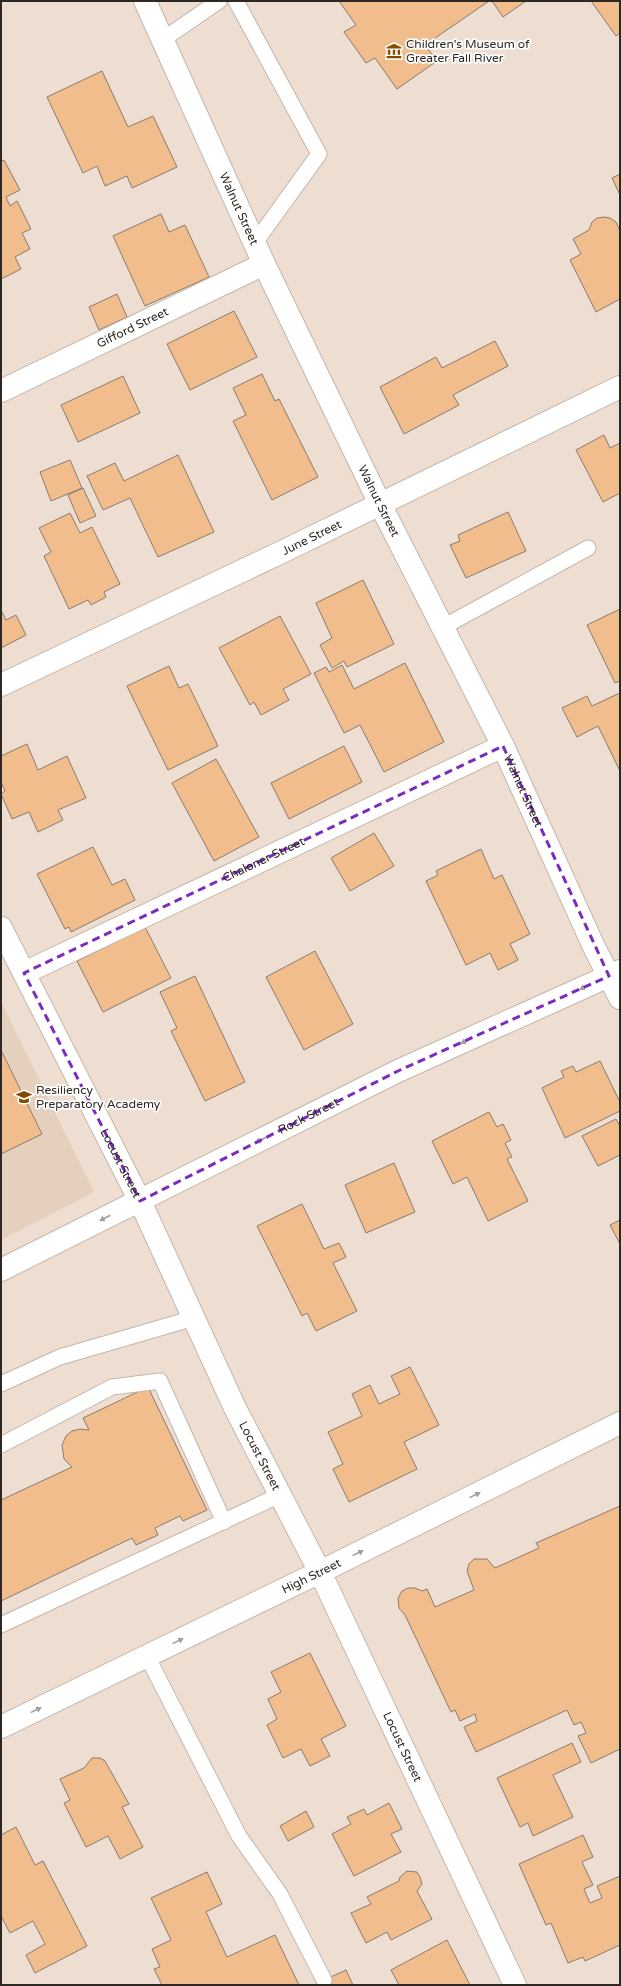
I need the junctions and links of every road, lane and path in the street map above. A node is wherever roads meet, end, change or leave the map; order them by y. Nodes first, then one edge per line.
1 (145, 1) edge
2 (220, 1) edge
3 (236, 1) edge
4 (162, 40) junction
5 (254, 244) junction
6 (264, 264) junction
7 (620, 387) edge
8 (1, 391) edge
9 (380, 504) junction
10 (588, 548) dead end
11 (443, 627) junction
12 (1, 685) edge
13 (503, 746) junction
14 (1, 928) edge
15 (24, 973) junction
16 (615, 974) edge
17 (620, 998) edge
18 (140, 1200) junction
19 (1, 1270) edge
20 (194, 1318) junction
21 (1, 1384) edge
22 (620, 1423) edge
23 (1, 1445) edge
24 (280, 1495) junction
25 (224, 1522) junction
26 (320, 1572) junction
27 (1, 1625) edge
28 (147, 1656) junction
29 (1, 1727) edge
30 (324, 1980) dead end
31 (515, 1985) edge

1 - 4 street, Walnut Street
2 - 4 lane
3 - 5 lane
4 - 5 street, Walnut Street
5 - 6 street, Walnut Street
6 - 8 street, Gifford Street
6 - 9 street, Walnut Street
7 - 9 street, June Street
9 - 11 street, Walnut Street
9 - 12 street, June Street
10 - 11 lane
11 - 13 street, Walnut Street
13 - 15 street, Chaloner Street
13 - 16 street, Walnut Street
14 - 15 street, Locust Street
15 - 18 street, Locust Street
16 - 17 street, Walnut Street
16 -> 18 street, Rock Street
18 -> 19 street, Rock Street
18 - 20 street, Locust Street
20 - 21 lane
20 - 24 street, Locust Street
26 -> 22 street, High Street
23 - 25 lane
24 - 25 lane
24 - 26 street, Locust Street
25 - 27 lane
28 -> 26 street, High Street
26 - 31 street, Locust Street
29 -> 28 street, High Street
28 - 30 lane

